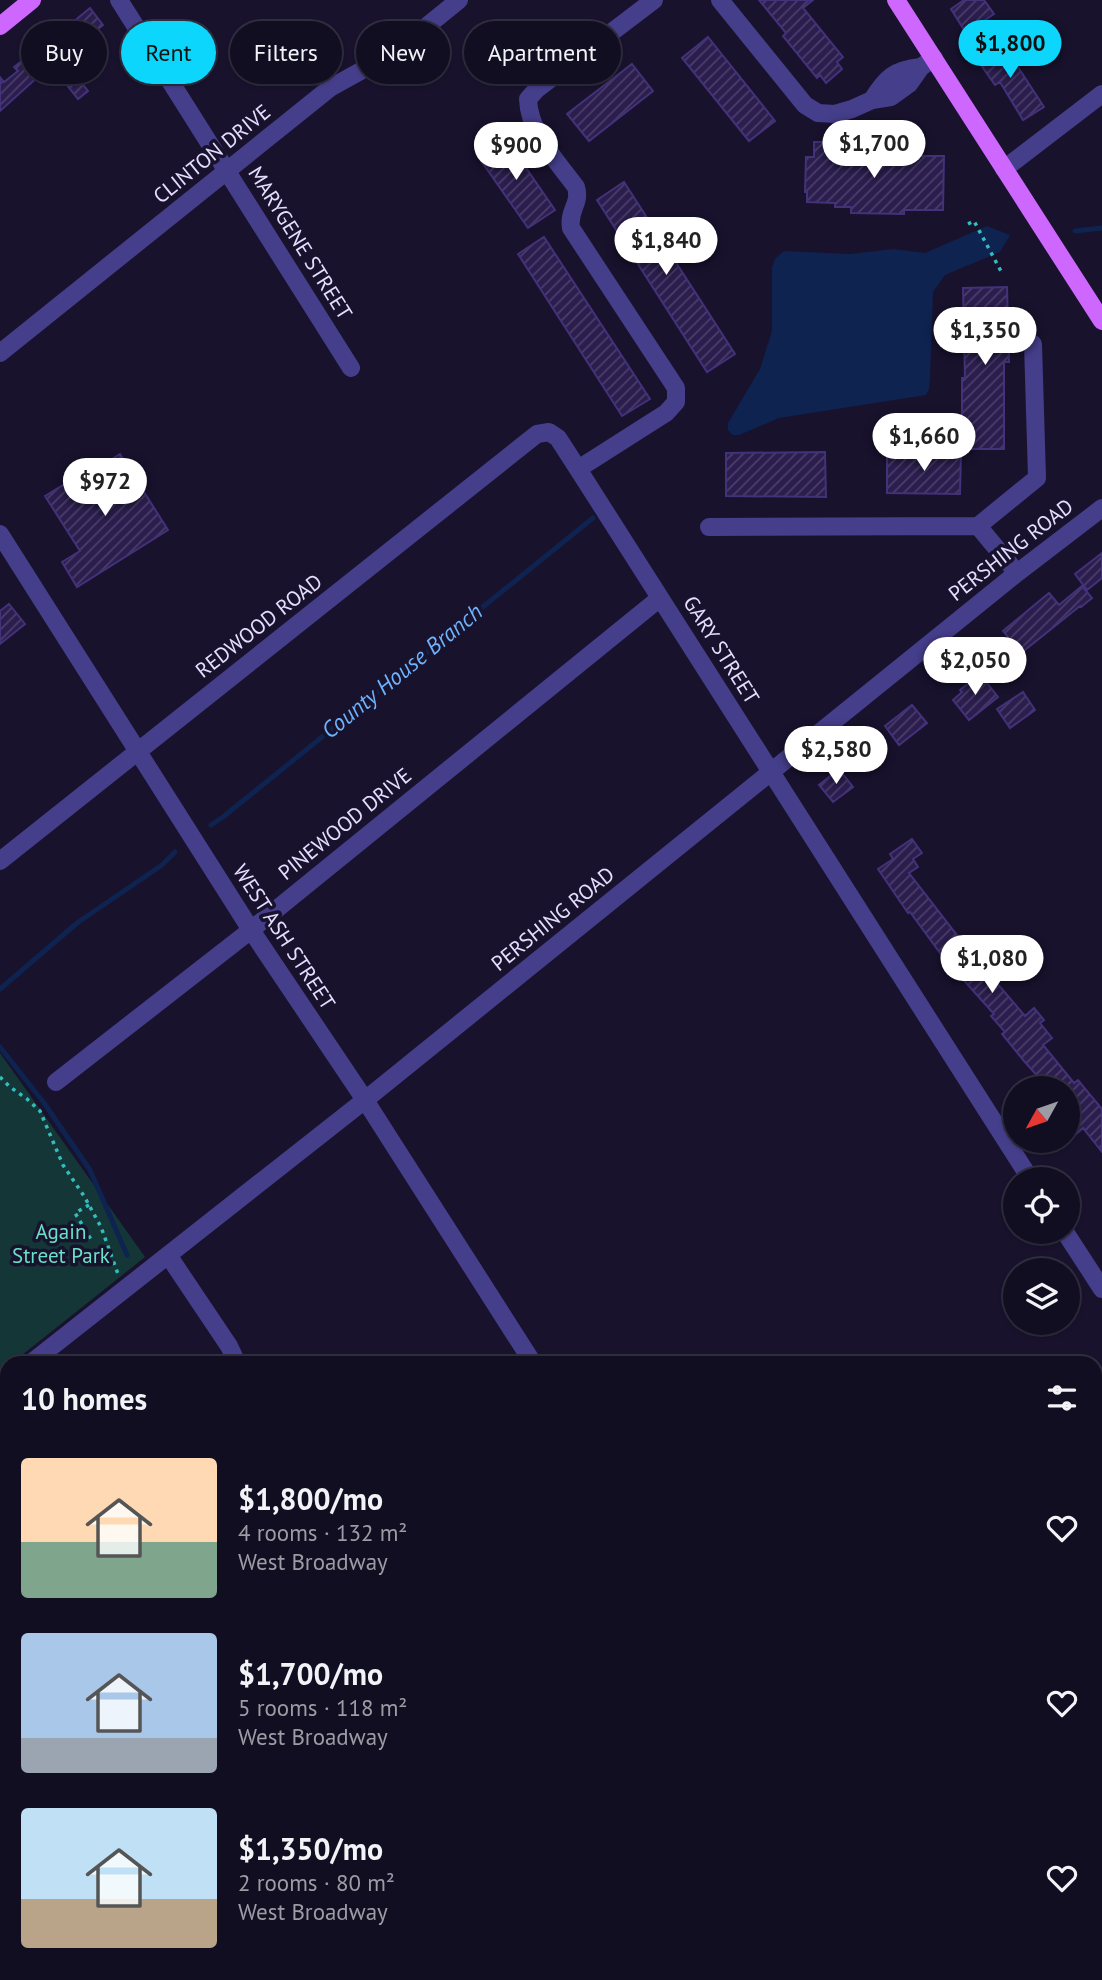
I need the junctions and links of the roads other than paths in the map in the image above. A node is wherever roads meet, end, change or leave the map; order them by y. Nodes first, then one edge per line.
1 (32, 0) edge
2 (120, 0) edge
3 (459, 0) edge
4 (654, 0) edge
5 (720, 0) edge
6 (896, 0) edge
7 (0, 26) edge
8 (927, 63) junction
9 (1102, 94) edge
10 (1004, 169) junction
11 (228, 171) junction
12 (1102, 321) edge
13 (1033, 344) dead end
14 (0, 353) edge
15 (351, 368) dead end
16 (549, 432) joint
17 (578, 469) junction
18 (1102, 508) edge
19 (978, 526) junction
20 (709, 527) dead end
21 (0, 534) edge
22 (6, 557) edge
23 (1017, 573) junction
24 (660, 598) junction
25 (139, 751) junction
26 (771, 772) junction
27 (0, 861) edge
28 (251, 930) junction
29 (56, 1083) dead end
30 (365, 1100) junction
31 (1023, 1167) edge
32 (1073, 1244) edge
33 (168, 1255) junction
34 (1102, 1289) edge
35 (40, 1356) edge
36 (234, 1356) edge
37 (529, 1356) edge

1 - 7 main road
2 - 11 street, MARYGENE STREET
3 - 11 street, CLINTON DRIVE
4 - 17 street
5 - 8 street
6 - 8 main road
8 - 10 main road
9 - 10 street
10 - 12 main road
11 - 14 street, CLINTON DRIVE
11 - 15 street, MARYGENE STREET
13 - 19 street
16 - 17 street, GARY STREET
16 - 25 street, REDWOOD ROAD
17 - 24 street, GARY STREET
18 - 23 street, PERSHING ROAD
19 - 20 street
19 - 23 street
21 - 22 street, WEST ASH STREET
22 - 25 street, WEST ASH STREET
23 - 26 street, PERSHING ROAD
24 - 26 street, GARY STREET
24 - 28 street, PINEWOOD DRIVE
25 - 27 street, REDWOOD ROAD
25 - 28 street, WEST ASH STREET
26 - 30 street, PERSHING ROAD
26 - 31 street, GARY STREET
28 - 29 street, PINEWOOD DRIVE
28 - 30 street, WEST ASH STREET
30 - 33 street, PERSHING ROAD
30 - 37 street, WEST ASH STREET
32 - 34 street
33 - 35 street, PERSHING ROAD
33 - 36 street

